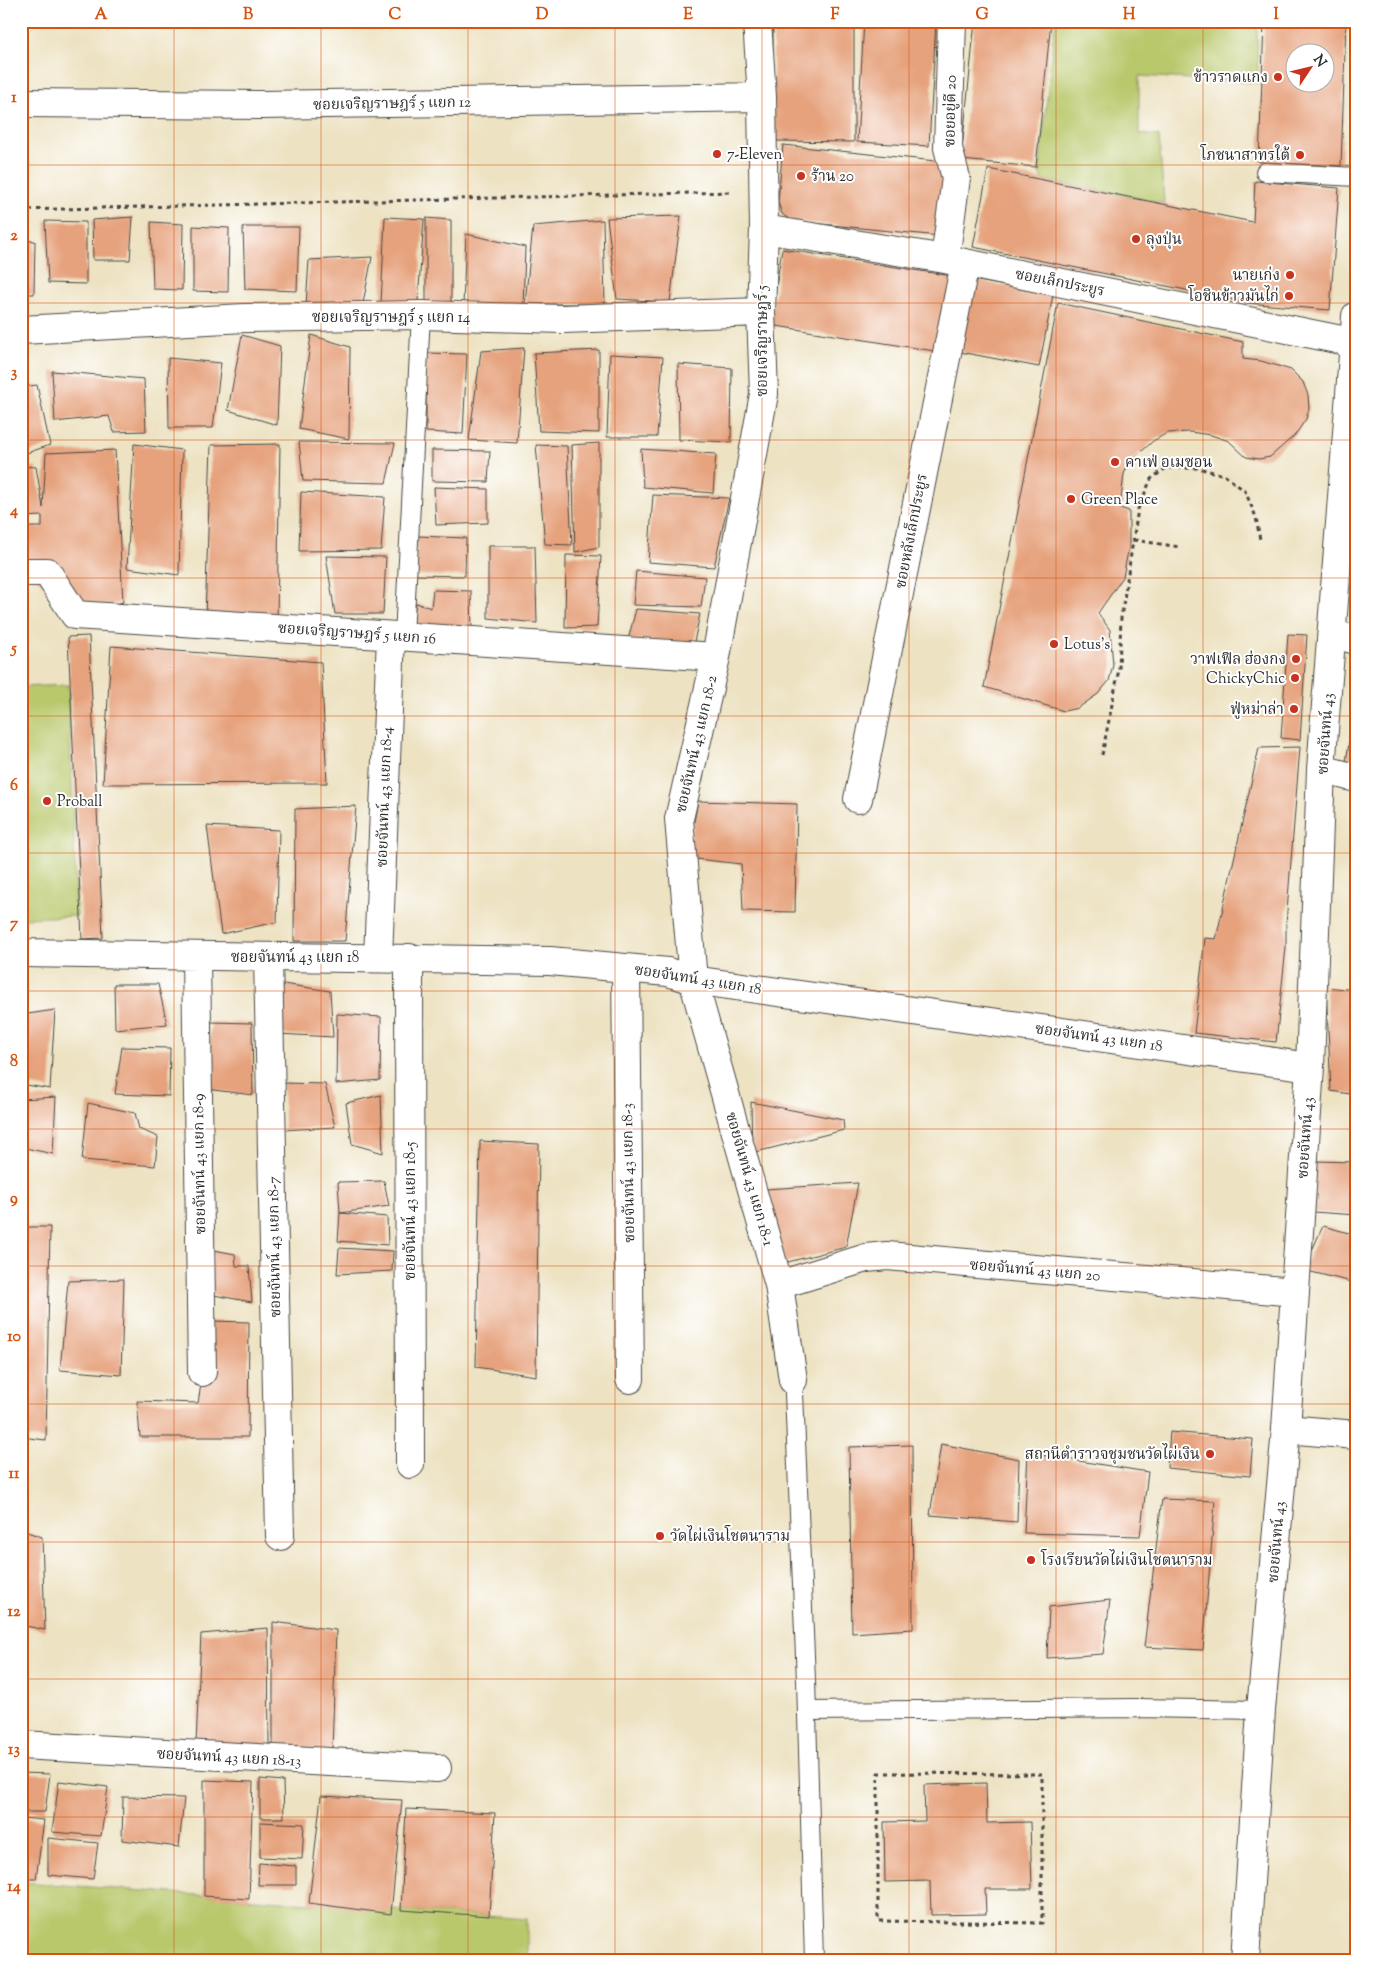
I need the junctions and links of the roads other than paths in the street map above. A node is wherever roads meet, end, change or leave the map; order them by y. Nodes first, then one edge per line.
1 (757, 21) edge
2 (952, 21) edge
3 (762, 97) junction
4 (21, 103) edge
5 (1265, 172) dead end
6 (1356, 177) edge
7 (764, 229) junction
8 (955, 261) junction
9 (761, 312) junction
10 (421, 315) junction
11 (21, 330) edge
12 (1355, 333) edge
13 (1350, 450) edge
14 (21, 572) edge
15 (397, 636) junction
16 (1344, 637) edge
17 (716, 657) junction
18 (1321, 769) junction
19 (1356, 778) edge
20 (858, 799) dead end
21 (21, 953) edge
22 (196, 957) junction
23 (268, 957) junction
24 (378, 958) junction
25 (409, 958) junction
26 (626, 968) junction
27 (693, 980) junction
28 (1310, 1067) junction
29 (779, 1285) junction
30 (1295, 1292) junction
31 (202, 1372) dead end
32 (630, 1379) dead end
33 (793, 1387) joint
34 (1286, 1429) junction
35 (1356, 1435) edge
36 (410, 1464) dead end
37 (280, 1536) dead end
38 (1261, 1710) junction
39 (807, 1711) junction
40 (21, 1744) edge
41 (437, 1768) dead end
42 (814, 1961) edge
43 (1245, 1961) edge

1 - 3 street, ซอยเจริญราษฎร์ 5
2 - 8 street, ซอยอยู่ดี 20
3 - 4 street, ซอยเจริญราษฎร์ 5 แยก 12
3 - 7 street, ซอยเจริญราษฎร์ 5
5 - 6 lane
7 - 8 street, ซอยเล็กประยูร
7 - 9 street, ซอยเจริญราษฎร์ 5
8 - 12 street, ซอยเล็กประยูร
8 - 20 street, ซอยหลังเล็กประยูร
9 - 10 street, ซอยเจริญราษฎร์ 5 แยก 14
9 - 17 street, ซอยเจริญราษฎร์ 5
10 - 11 street, ซอยเจริญราษฎร์ 5 แยก 14
10 - 15 lane
12 - 13 street, ซอยจันทน์ 43
13 - 16 street, ซอยจันทน์ 43
14 - 15 street, ซอยเจริญราษฎร์ 5 แยก 16
15 - 17 street, ซอยเจริญราษฎร์ 5 แยก 16
15 - 24 street, ซอยจันทน์ 43 แยก 18-4
16 - 18 street, ซอยจันทน์ 43
17 - 27 street, ซอยจันทน์ 43 แยก 18-2
18 - 19 street
18 - 28 street, ซอยจันทน์ 43
21 - 22 street, ซอยจันทน์ 43 แยก 18
22 - 23 street, ซอยจันทน์ 43 แยก 18
22 - 31 street, ซอยจันทน์ 43 แยก 18-9
23 - 24 street, ซอยจันทน์ 43 แยก 18
23 - 37 street, ซอยจันทน์ 43 แยก 18-7
24 - 25 street, ซอยจันทน์ 43 แยก 18
25 - 26 street, ซอยจันทน์ 43 แยก 18
25 - 36 street, ซอยจันทน์ 43 แยก 18-5
26 - 27 street, ซอยจันทน์ 43 แยก 18
26 - 32 street, ซอยจันทน์ 43 แยก 18-3
27 - 28 street, ซอยจันทน์ 43 แยก 18
27 - 29 street, ซอยจันทน์ 43 แยก 18-1
28 - 30 street, ซอยจันทน์ 43
29 - 30 street, ซอยจันทน์ 43 แยก 20
29 - 33 street, ซอยจันทน์ 43 แยก 18-1
30 - 34 street, ซอยจันทน์ 43
33 - 39 lane
34 - 35 street
34 - 38 street, ซอยจันทน์ 43
38 - 39 lane
38 - 43 street, ซอยจันทน์ 43
39 - 42 lane
40 - 41 street, ซอยจันทน์ 43 แยก 18-13

